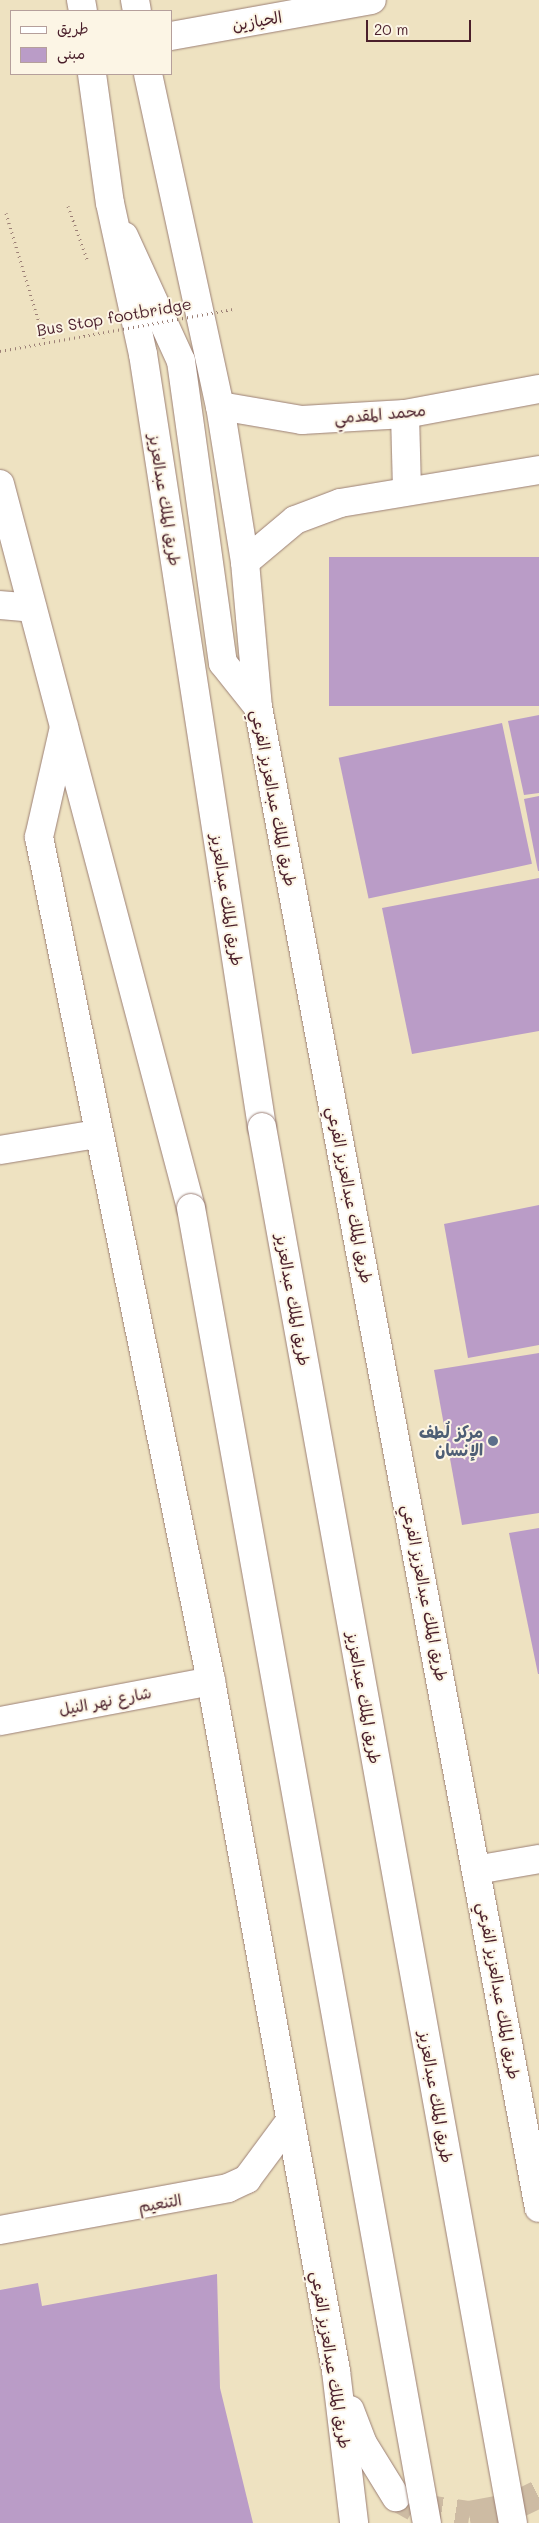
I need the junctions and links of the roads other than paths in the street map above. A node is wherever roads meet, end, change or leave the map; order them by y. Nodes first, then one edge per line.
1 (372, 0) edge
2 (172, 36) edge
3 (92, 75) edge
4 (148, 75) edge
5 (110, 204) junction
6 (539, 389) edge
7 (220, 406) junction
8 (405, 414) junction
9 (539, 470) edge
10 (0, 484) edge
11 (407, 490) junction
12 (245, 562) junction
13 (0, 605) edge
14 (32, 608) junction
15 (258, 707) junction
16 (64, 727) junction
17 (97, 1134) junction
18 (0, 1150) edge
19 (211, 1681) junction
20 (0, 1721) edge
21 (539, 1859) edge
22 (476, 1870) junction
23 (290, 2121) junction
24 (539, 2208) edge
25 (0, 2230) edge
26 (336, 2371) junction
27 (396, 2497) tunnel mouth
28 (354, 2523) edge
29 (427, 2523) edge
30 (513, 2523) edge

1 - 2 street, الحيازين
3 - 5 street, طريق الملك عبدالعزيز
4 - 7 street
5 - 15 street, طريق الملك عبدالعزيز الفرعي
5 - 30 street, طريق الملك عبدالعزيز, bridge
6 - 8 street, محمد المقدمي
7 - 8 street, محمد المقدمي
7 - 12 street
8 - 11 street
9 - 11 street
10 - 14 street
11 - 12 street
12 - 15 street
13 - 14 street
14 - 16 street
15 - 22 street, طريق الملك عبدالعزيز الفرعي
16 - 17 street, طريق الملك عبدالعزيز الفرعي
16 - 29 street, bridge
17 - 18 street
17 - 19 street, طريق الملك عبدالعزيز الفرعي
19 - 20 street, شارع نهر النيل
19 - 23 street, طريق الملك عبدالعزيز الفرعي
21 - 22 street
22 - 24 street, طريق الملك عبدالعزيز الفرعي
23 - 25 street, التنعيم
23 - 26 street, طريق الملك عبدالعزيز الفرعي
26 - 27 street
26 - 28 street, طريق الملك عبدالعزيز الفرعي

